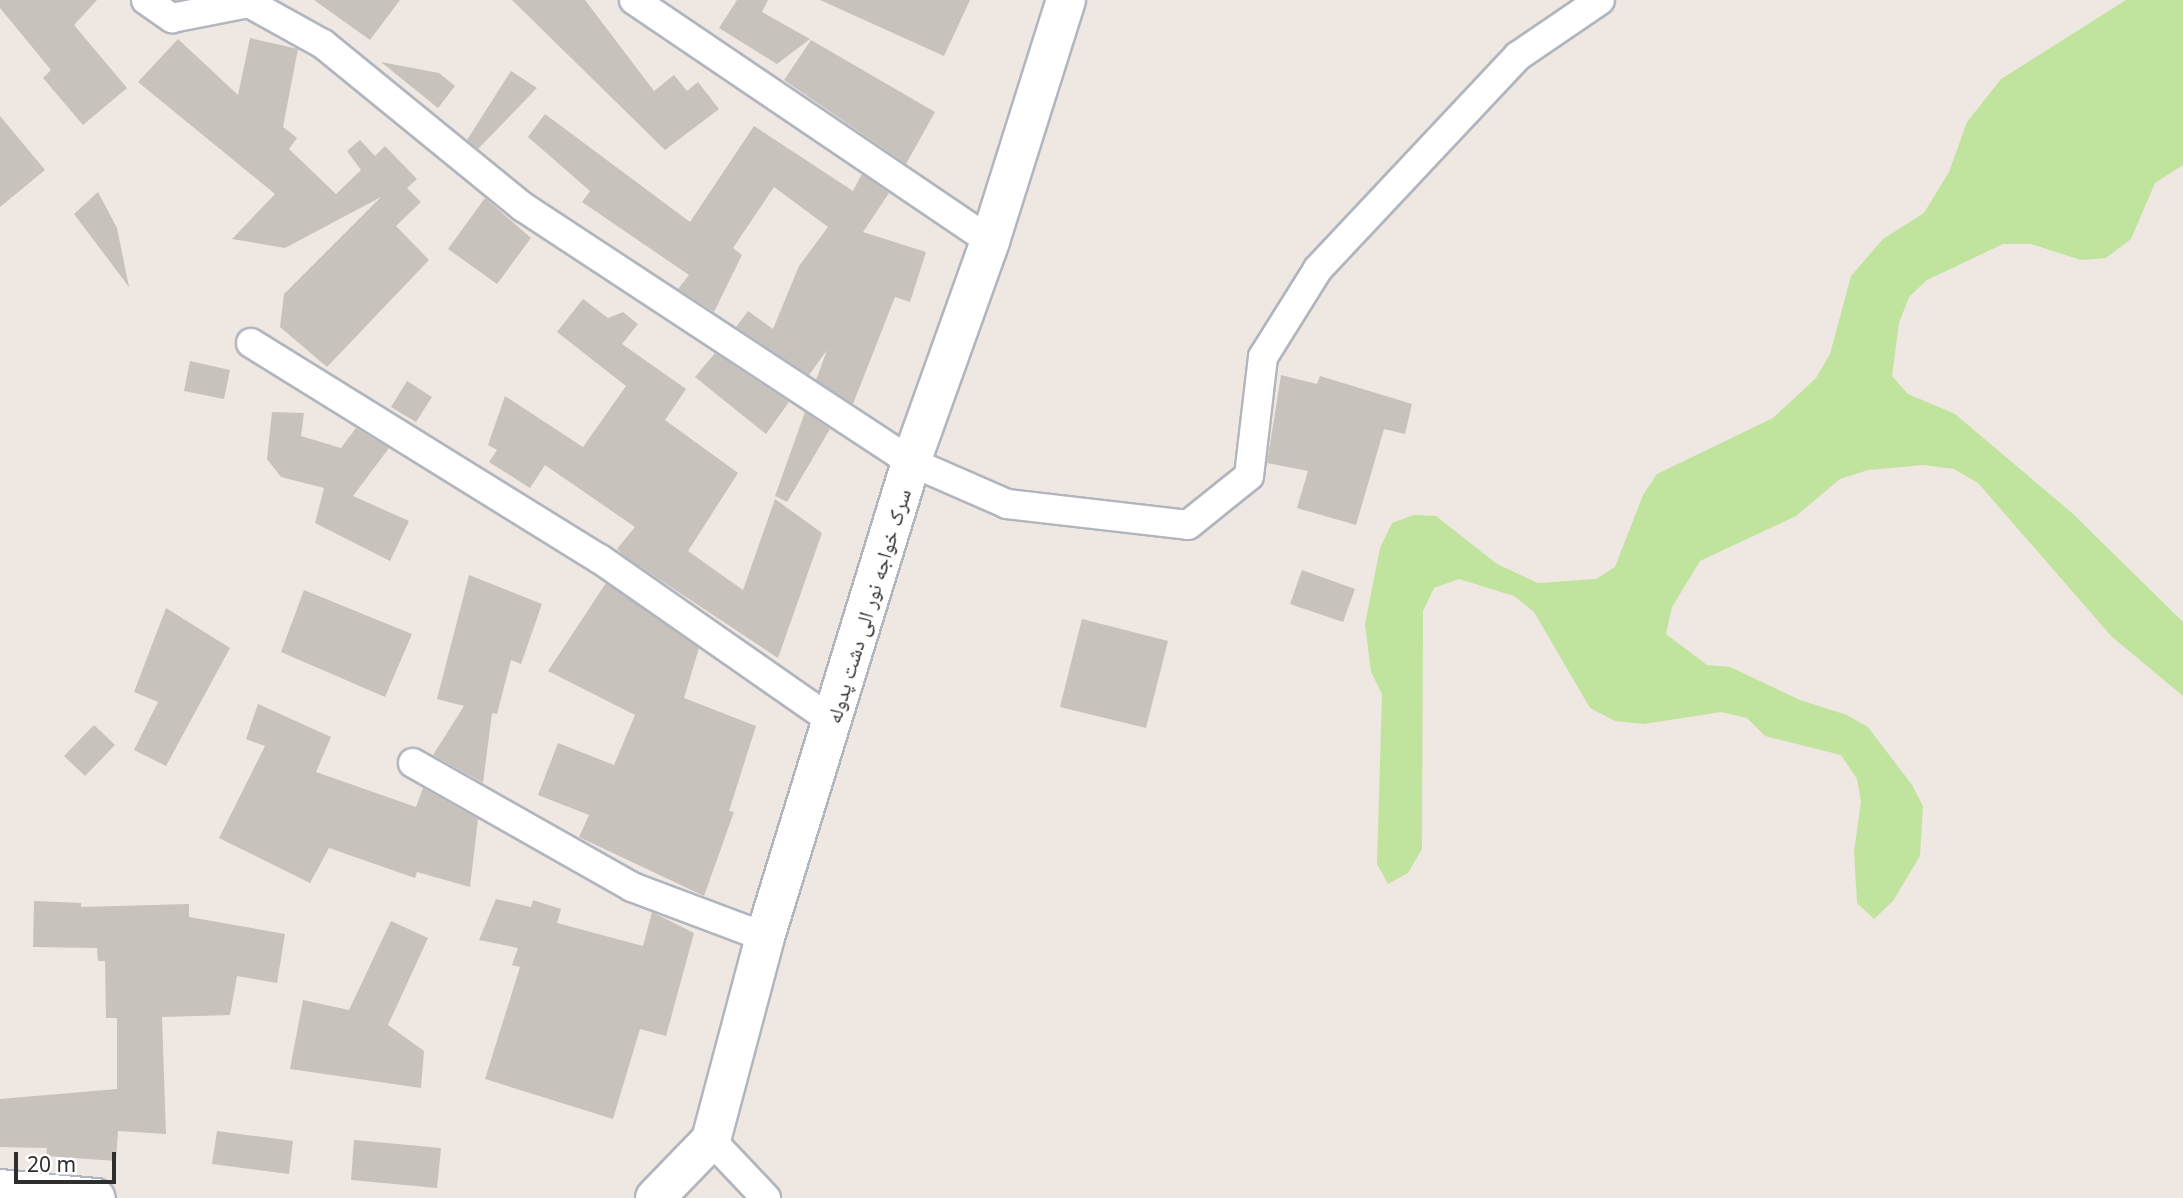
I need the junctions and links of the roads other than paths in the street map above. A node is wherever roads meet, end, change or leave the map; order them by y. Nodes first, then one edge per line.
1 (146, 0) edge
2 (635, 0) edge
3 (1600, 0) edge
4 (1059, 3) edge
5 (990, 241) junction
6 (251, 343) dead end
7 (911, 461) junction
8 (834, 722) junction
9 (413, 763) dead end
10 (765, 937) junction
11 (711, 1140) junction
12 (0, 1189) edge
13 (96, 1198) edge
14 (655, 1198) edge
15 (766, 1198) edge

1 - 7 street
2 - 5 street
3 - 7 street
4 - 5 main road, سرک خواجه نور الی دشت پدوله
5 - 7 main road, سرک خواجه نور الی دشت پدوله
6 - 8 street
7 - 8 main road, سرک خواجه نور الی دشت پدوله
8 - 10 main road, سرک خواجه نور الی دشت پدوله
9 - 10 street
10 - 11 main road, سرک خواجه نور الی دشت پدوله
11 - 14 main road, سرک خواجه نور الی دشت پدوله
11 - 15 street
12 - 13 main road

